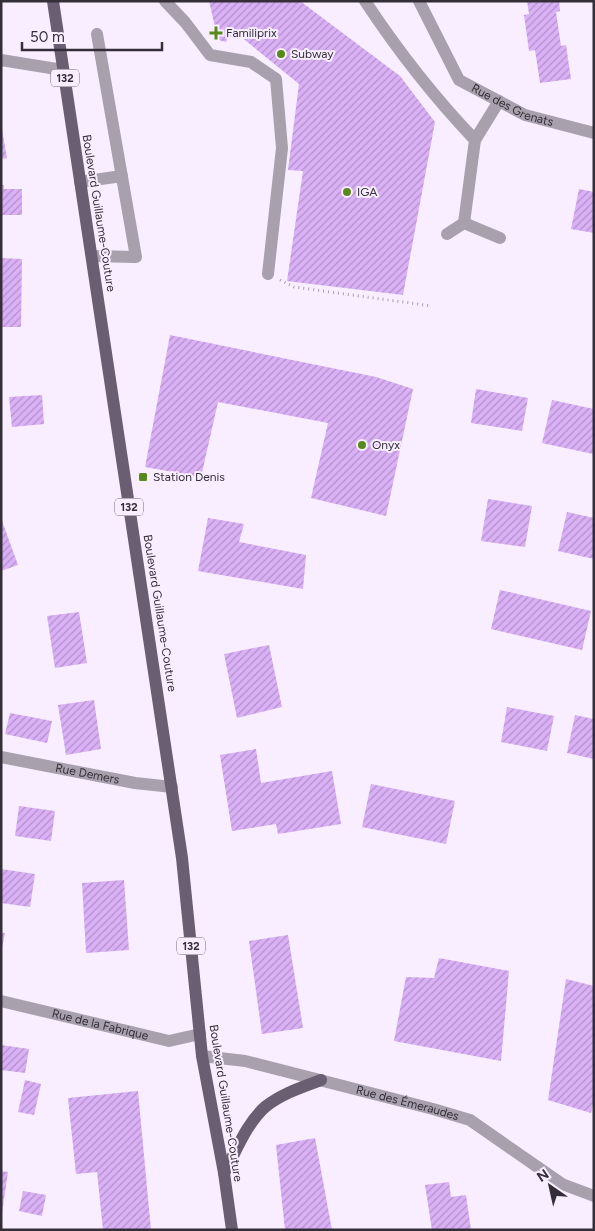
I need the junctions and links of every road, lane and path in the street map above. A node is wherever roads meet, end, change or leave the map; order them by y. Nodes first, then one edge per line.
1 (53, 1) edge
2 (165, 1) edge
3 (365, 1) edge
4 (419, 1) edge
5 (97, 34) dead end
6 (1, 60) edge
7 (63, 70) junction
8 (499, 101) junction
9 (594, 133) edge
10 (475, 140) junction
11 (122, 176) junction
12 (80, 182) junction
13 (464, 223) junction
14 (446, 234) dead end
15 (500, 238) dead end
16 (92, 256) junction
17 (268, 274) joint
18 (432, 306) dead end
19 (1, 757) edge
20 (172, 787) junction
21 (1, 1000) edge
22 (200, 1034) junction
23 (202, 1056) junction
24 (321, 1080) junction
25 (224, 1173) junction
26 (594, 1196) edge
27 (232, 1230) edge

1 - 7 main road, Boulevard Guillaume-Couture / 132
2 - 17 street
3 - 10 street
4 - 8 street, Rue des Grenats
5 - 11 street
6 - 7 street
7 - 12 main road, Boulevard Guillaume-Couture / 132
8 - 9 street, Rue des Grenats
8 - 10 street
10 - 13 street
11 - 12 street
11 - 16 street
12 - 16 main road, Boulevard Guillaume-Couture / 132
13 - 14 street
13 - 15 street
16 - 20 main road, Boulevard Guillaume-Couture / 132
17 - 18 path
19 - 20 street, Rue Demers
20 - 22 main road, Boulevard Guillaume-Couture / 132
21 - 22 street, Rue de la Fabrique
22 - 23 main road, Boulevard Guillaume-Couture / 132
23 - 24 street, Rue des Émeraudes
23 - 25 main road, Boulevard Guillaume-Couture / 132
24 - 25 main road
24 - 26 street, Rue des Émeraudes
25 - 27 main road, Boulevard Guillaume-Couture / 132

